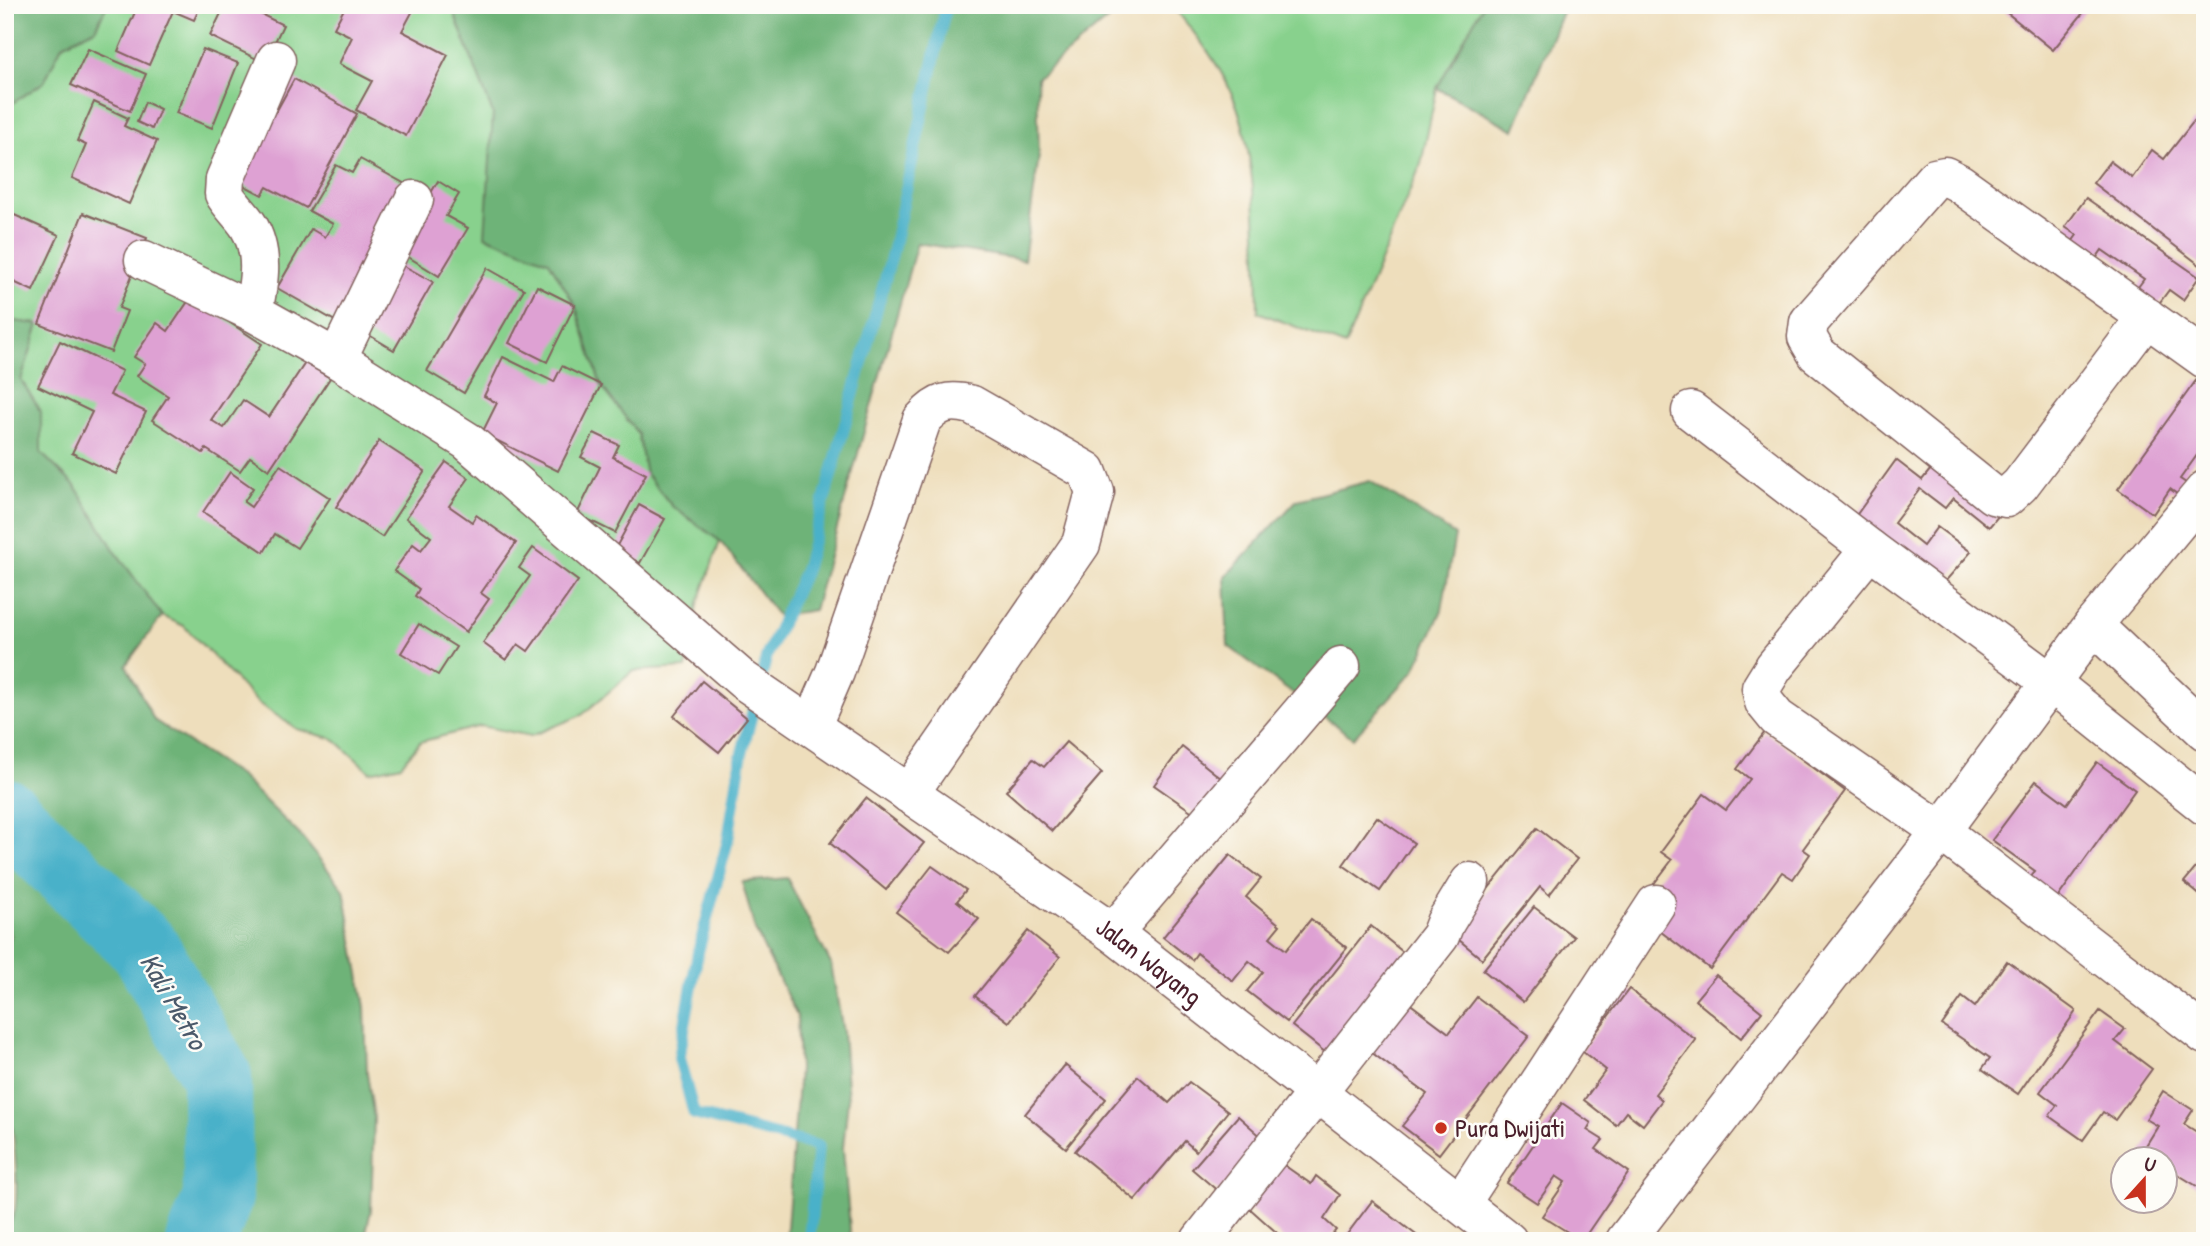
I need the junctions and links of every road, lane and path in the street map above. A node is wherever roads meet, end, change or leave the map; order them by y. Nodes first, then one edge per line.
1 (276, 60) dead end
2 (414, 200) dead end
3 (144, 260) dead end
4 (253, 312) junction
5 (2147, 317) junction
6 (337, 359) junction
7 (2205, 359) edge
8 (1691, 411) dead end
9 (2205, 490) edge
10 (1870, 549) junction
11 (2093, 625) junction
12 (1341, 666) dead end
13 (2050, 682) junction
14 (812, 725) junction
15 (2205, 731) edge
16 (909, 794) junction
17 (2205, 806) edge
18 (1941, 831) junction
19 (1470, 882) dead end
20 (1656, 904) dead end
21 (1114, 933) junction
22 (2205, 1035) edge
23 (1319, 1094) junction
24 (1461, 1203) junction
25 (1213, 1237) edge
26 (1508, 1241) edge
27 (1625, 1241) edge

1 - 4 street
2 - 6 street
3 - 4 street, Jalan Wayang
4 - 6 street, Jalan Wayang
5 - 5 street
5 - 7 street
6 - 14 street, Jalan Wayang
8 - 10 street
9 - 11 street
10 - 13 street
10 - 18 street
11 - 13 street
11 - 15 street
12 - 21 street
13 - 17 street
13 - 18 street
14 - 16 street, Jalan Wayang
14 - 16 street
16 - 21 street, Jalan Wayang
18 - 22 street
18 - 27 street
19 - 23 street
20 - 24 street
21 - 23 street, Jalan Wayang
23 - 24 street, Jalan Wayang
23 - 25 street
24 - 26 street, Jalan Wayang

